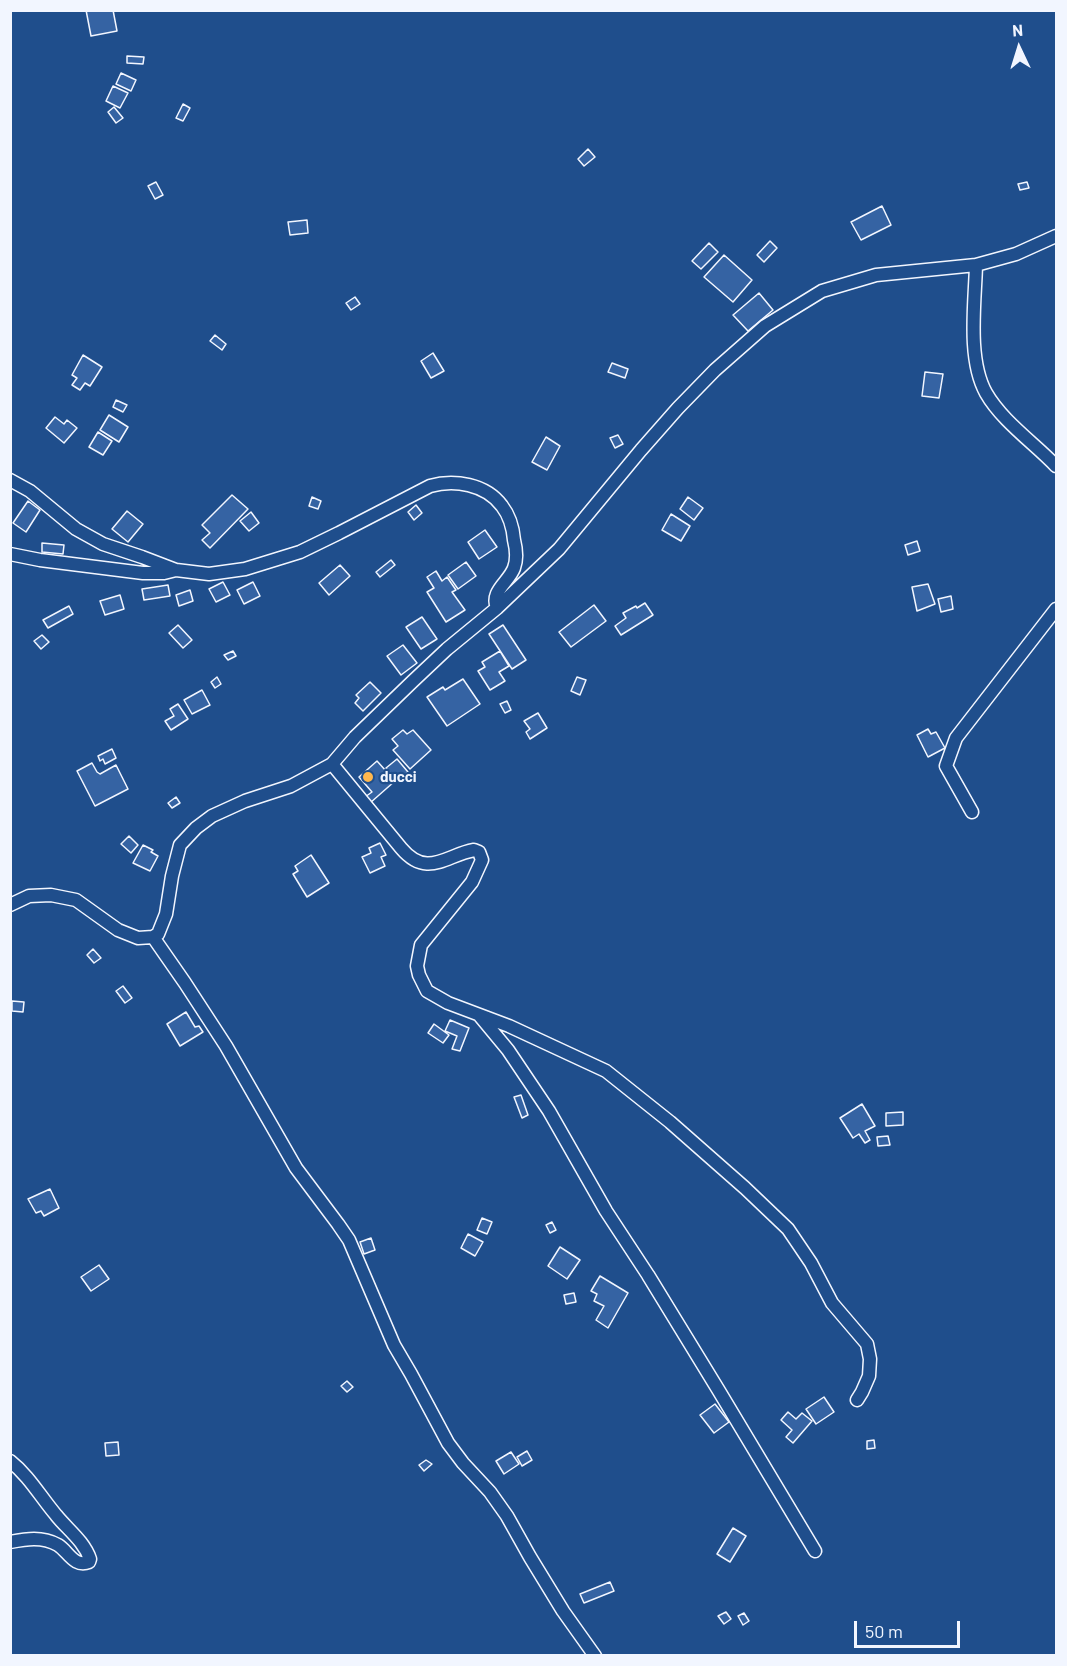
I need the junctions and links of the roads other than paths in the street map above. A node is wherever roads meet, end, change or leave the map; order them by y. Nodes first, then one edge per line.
1 (1056, 236) edge
2 (976, 265) junction
3 (1056, 466) edge
4 (10, 480) edge
5 (10, 554) edge
6 (176, 570) junction
7 (497, 608) junction
8 (1056, 609) edge
9 (332, 764) junction
10 (972, 812) dead end
11 (10, 905) edge
12 (153, 937) junction
13 (478, 1014) junction
14 (857, 1400) dead end
15 (10, 1461) edge
16 (10, 1542) edge
17 (814, 1551) dead end
18 (595, 1656) edge

1 - 2 street
2 - 3 street
2 - 7 street
4 - 6 street
5 - 6 street
6 - 7 street
7 - 9 street
8 - 10 street
9 - 12 street
9 - 13 street
11 - 12 street
12 - 18 street
13 - 14 street
13 - 17 street
15 - 16 street

